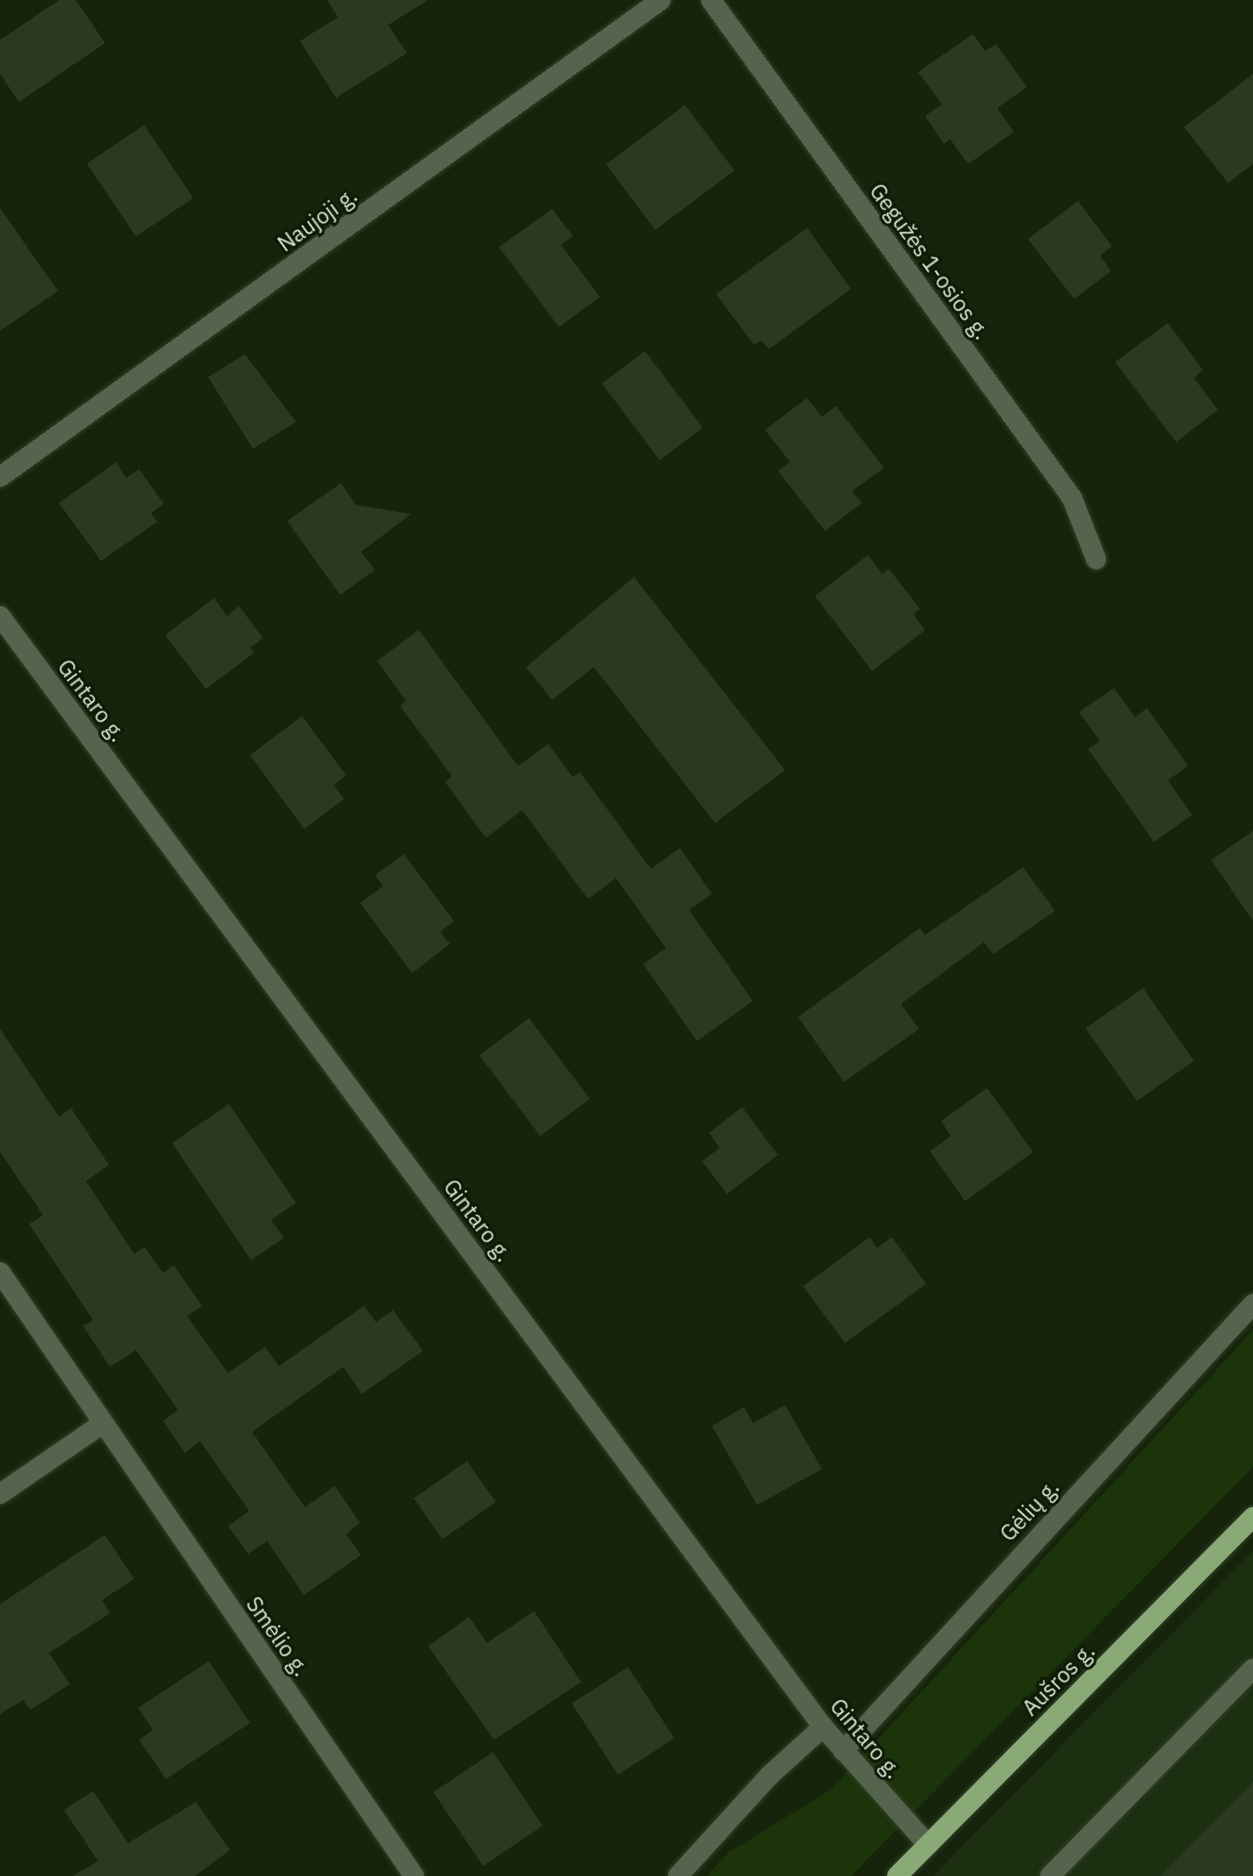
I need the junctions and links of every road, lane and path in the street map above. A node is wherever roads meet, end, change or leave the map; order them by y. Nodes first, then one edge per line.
1 (661, 0) edge
2 (711, 0) edge
3 (0, 477) edge
4 (1096, 559) dead end
5 (0, 616) edge
6 (0, 1272) edge
7 (1253, 1304) edge
8 (102, 1424) junction
9 (0, 1494) edge
10 (1253, 1517) edge
11 (1253, 1669) edge
12 (823, 1727) junction
13 (843, 1751) junction
14 (928, 1845) junction
15 (414, 1876) edge
16 (678, 1876) edge
17 (897, 1876) edge
18 (1050, 1876) edge

1 - 3 street, Naujoji g.
2 - 4 street, Gegužės 1-osios g.
5 - 12 street, Gintaro g.
6 - 8 street, Smėlio g.
7 - 13 street, Gėlių g.
8 - 9 street
8 - 15 street, Smėlio g.
10 - 14 main road, Aušros g.
11 - 18 street
12 - 13 street, Gintaro g.
12 - 16 street
13 - 14 street, Gintaro g.
14 - 17 main road, Aušros g.

